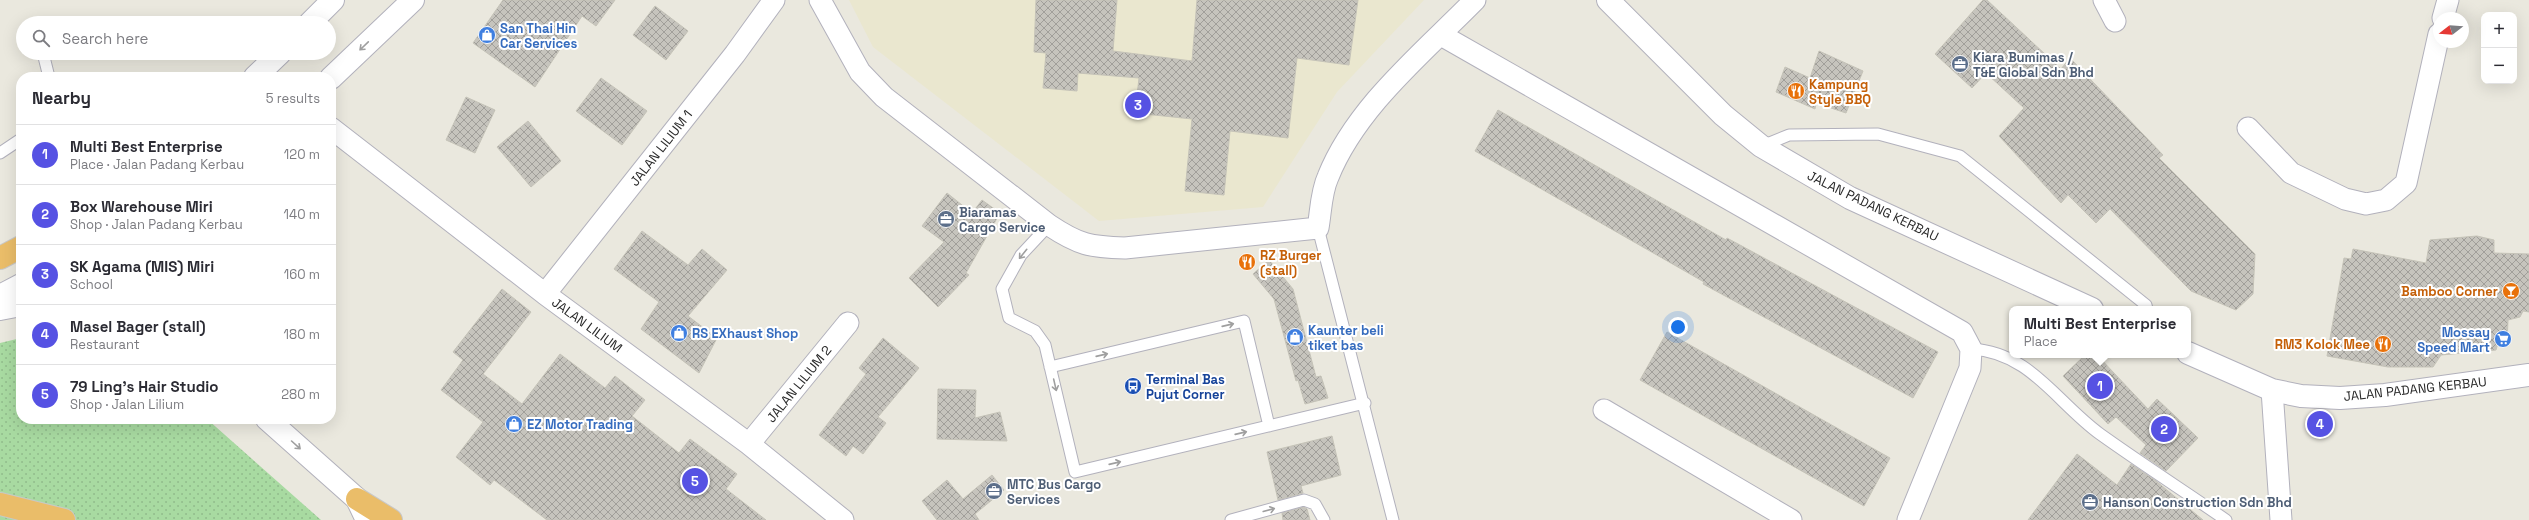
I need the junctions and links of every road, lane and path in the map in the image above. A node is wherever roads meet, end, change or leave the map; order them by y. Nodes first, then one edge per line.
1 (333, 0) edge
2 (401, 0) edge
3 (413, 0) edge
4 (774, 0) edge
5 (820, 0) edge
6 (1475, 0) edge
7 (1608, 0) edge
8 (2104, 0) edge
9 (2448, 0) edge
10 (2445, 12) edge
11 (317, 16) edge
12 (2115, 21) dead end
13 (387, 23) junction
14 (1441, 35) junction
15 (2436, 48) edge
16 (45, 60) edge
17 (273, 60) edge
18 (48, 72) edge
19 (260, 72) edge
20 (336, 73) edge
21 (2248, 128) dead end
22 (336, 132) edge
23 (16, 142) edge
24 (1761, 146) junction
25 (0, 153) edge
26 (1049, 225) junction
27 (1318, 228) junction
28 (16, 250) edge
29 (0, 258) edge
30 (16, 288) edge
31 (545, 294) junction
32 (0, 296) edge
33 (16, 306) edge
34 (2085, 306) edge
35 (2146, 306) edge
36 (0, 309) edge
37 (848, 323) dead end
38 (1971, 349) junction
39 (2191, 354) edge
40 (2009, 357) edge
41 (2010, 358) edge
42 (1050, 367) junction
43 (2529, 375) edge
44 (2272, 390) junction
45 (1364, 403) junction
46 (1604, 410) dead end
47 (273, 424) edge
48 (1269, 426) junction
49 (749, 444) junction
50 (357, 499) junction
51 (0, 504) edge
52 (64, 520) edge
53 (367, 520) edge
54 (391, 520) edge
55 (843, 520) edge
56 (1231, 520) edge
57 (1324, 520) edge
58 (1393, 520) edge
59 (1791, 520) edge
60 (1908, 520) edge
61 (2226, 520) edge
62 (2281, 520) edge

1 - 11 street
2 - 13 street
3 - 13 street
4 - 31 street, JALAN LILIUM 1
5 - 26 street
6 - 14 street
7 - 24 street, JALAN PADANG KERBAU
8 - 12 street
9 - 10 street
13 -> 20 street
14 - 27 street
14 - 38 street
15 - 21 street
16 - 18 lane
17 - 19 street
22 - 31 street, JALAN LILIUM
23 - 25 lane
24 - 34 street, JALAN PADANG KERBAU
24 - 35 lane
26 - 27 street
26 -> 42 lane
27 - 45 lane
28 - 29 highway
30 - 32 street
31 - 49 street, JALAN LILIUM
33 - 36 street
37 - 49 street, JALAN LILIUM 2
38 - 40 lane
38 - 60 street
39 - 44 street, JALAN PADANG KERBAU
41 - 61 lane
42 -> 48 lane
42 -> 48 lane
43 - 44 street, JALAN PADANG KERBAU
44 - 62 street
45 - 48 lane
45 - 58 lane
46 - 59 street
47 -> 50 street
49 - 55 street, JALAN LILIUM
50 - 53 street
50 - 54 highway
51 - 52 highway
56 -> 57 lane

